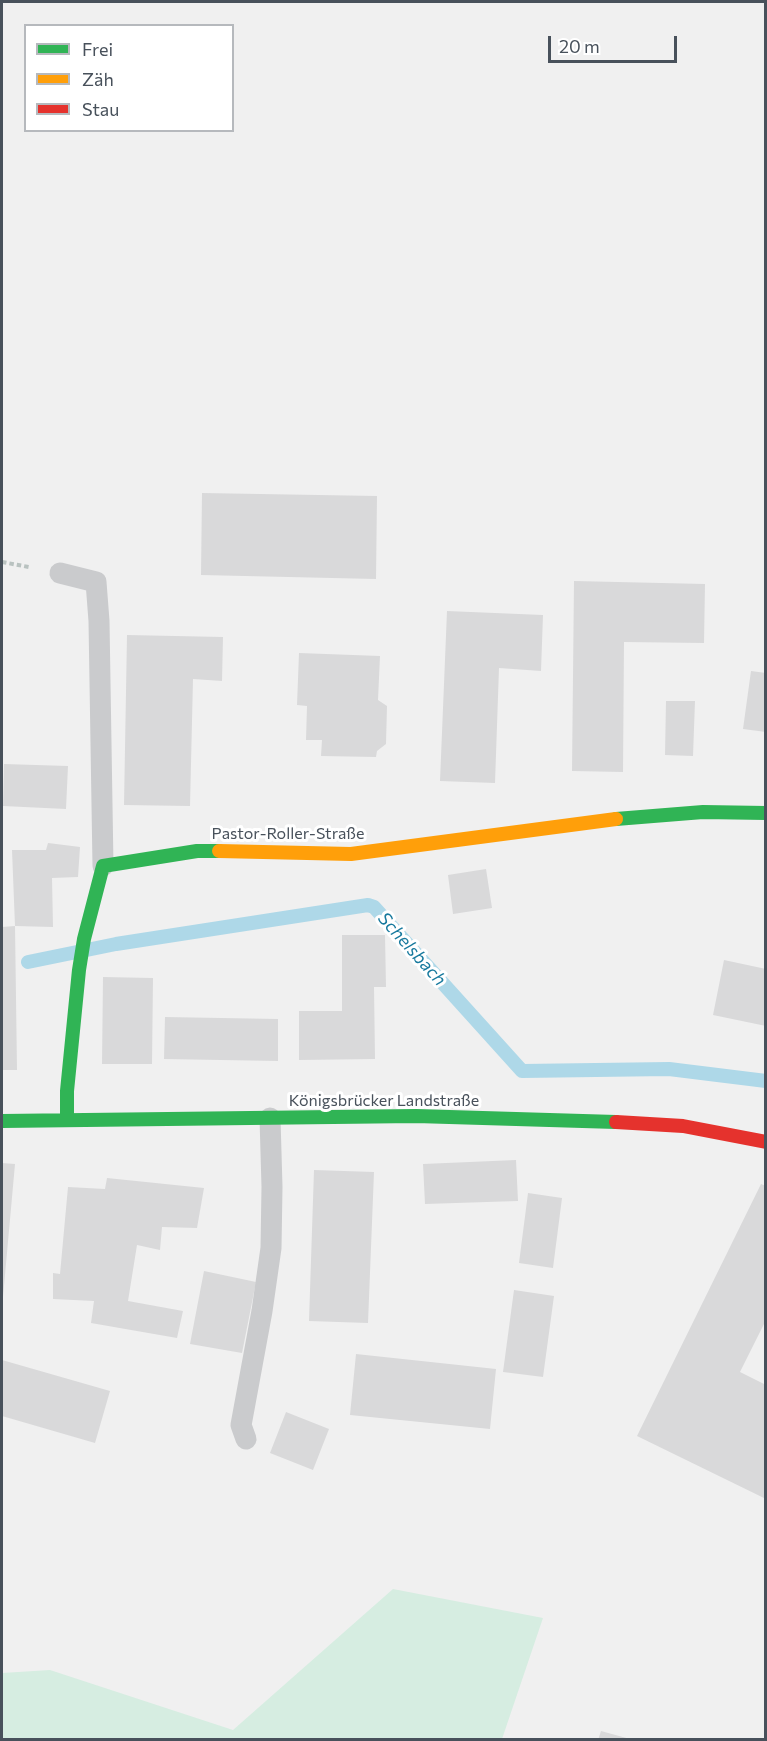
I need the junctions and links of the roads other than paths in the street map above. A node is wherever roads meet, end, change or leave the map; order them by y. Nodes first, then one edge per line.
1 (60, 573) dead end
2 (765, 813) edge
3 (103, 866) junction
4 (270, 1118) junction
5 (67, 1120) junction
6 (2, 1121) edge
7 (765, 1142) edge
8 (246, 1439) dead end

1 - 3 lane
2 - 3 street, Pastor-Roller-Straße
3 - 5 street
4 - 5 street, Königsbrücker Landstraße
4 - 7 street, Königsbrücker Landstraße
4 - 8 lane
5 - 6 street, Königsbrücker Landstraße

